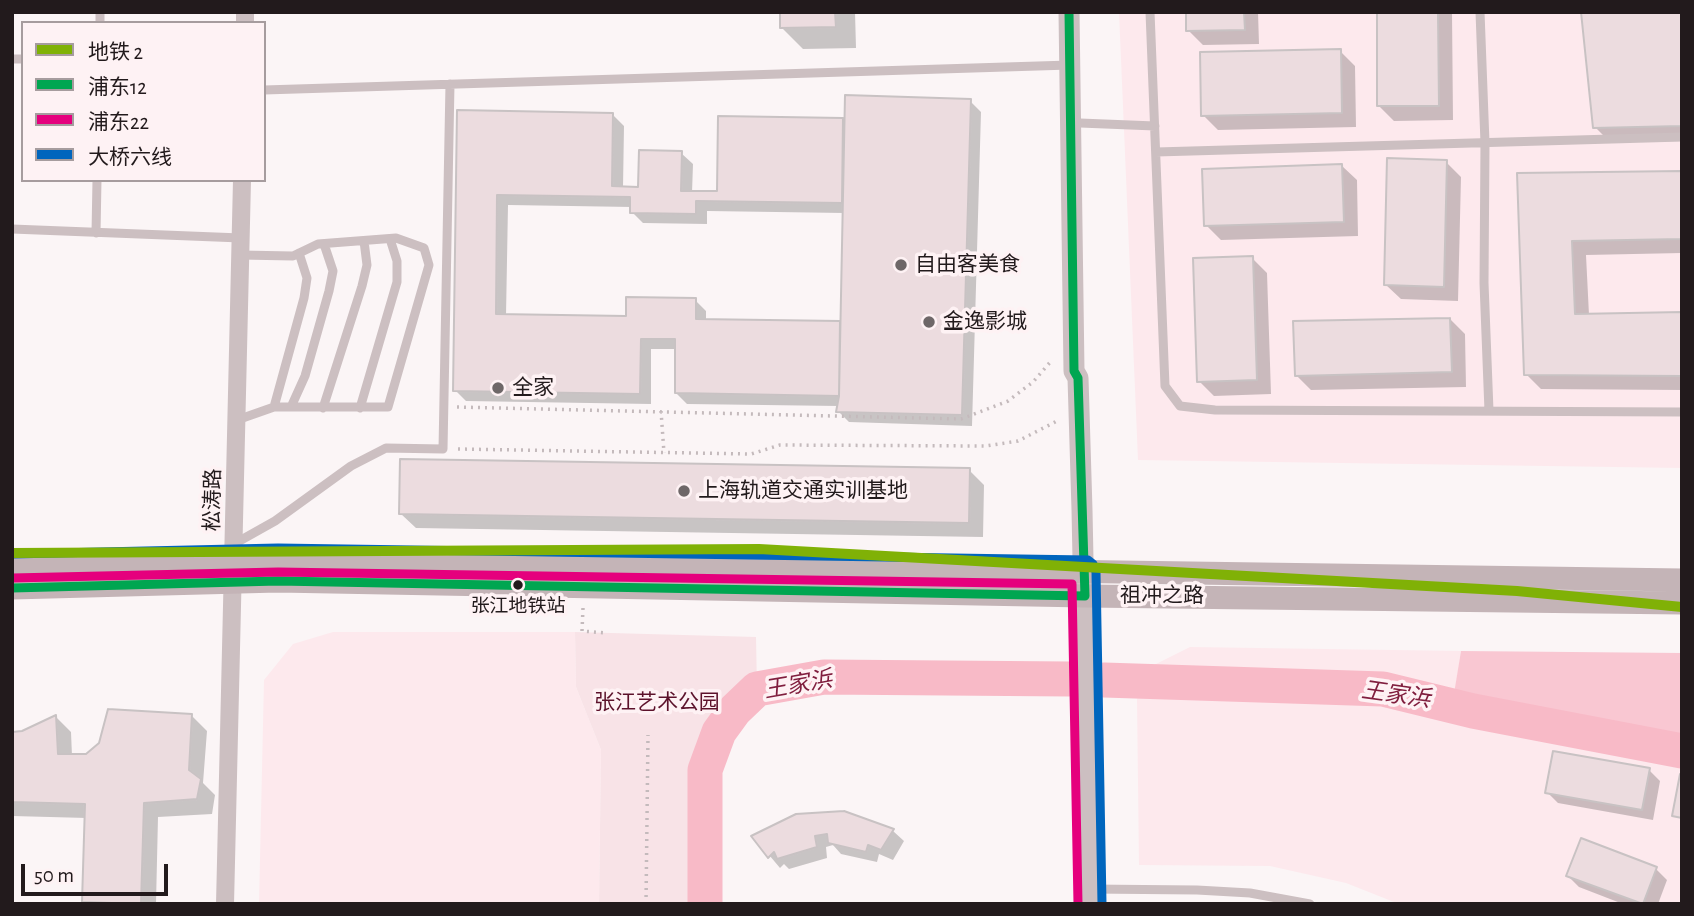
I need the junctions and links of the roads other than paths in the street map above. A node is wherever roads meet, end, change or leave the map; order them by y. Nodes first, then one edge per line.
1 (1069, 12) edge
2 (1078, 12) edge
3 (1150, 12) edge
4 (1480, 12) edge
5 (1074, 65) junction
6 (450, 84) junction
7 (266, 90) edge
8 (1080, 123) junction
9 (1155, 126) junction
10 (1682, 137) edge
11 (1485, 143) junction
12 (1156, 152) junction
13 (97, 182) edge
14 (242, 182) edge
15 (12, 229) edge
16 (96, 233) junction
17 (390, 239) junction
18 (364, 241) junction
19 (324, 244) junction
20 (240, 247) junction
21 (299, 253) junction
22 (1078, 378) junction
23 (274, 407) junction
24 (290, 407) junction
25 (323, 408) junction
26 (360, 408) junction
27 (1489, 411) junction
28 (1682, 412) edge
29 (237, 420) junction
30 (234, 563) junction
31 (12, 566) edge
32 (1084, 572) junction
33 (1682, 580) edge
34 (12, 588) edge
35 (1085, 596) junction
36 (1682, 603) edge
37 (1090, 896) edge
38 (225, 904) edge
39 (1310, 904) edge

1 - 5 street
2 - 5 street
3 - 9 lane
4 - 11 lane
5 - 6 lane
5 - 8 street
5 - 22 street
6 - 7 lane
6 - 30 lane
8 - 9 lane
8 - 22 street
9 - 12 lane
10 - 11 lane
11 - 12 lane
11 - 27 lane
12 - 27 lane
13 - 16 lane
14 - 20 street, 松涛路
15 - 16 lane
16 - 20 lane
17 - 18 lane
17 - 26 lane
17 - 26 lane
18 - 19 lane
18 - 25 lane
19 - 21 lane
19 - 24 lane
20 - 21 lane
20 - 29 street, 松涛路
21 - 23 lane
22 - 32 street
23 - 24 lane
23 - 29 lane
24 - 25 lane
25 - 26 lane
27 - 28 lane
29 - 30 street, 松涛路
30 - 31 main road, 祖冲之路
30 - 32 main road, 祖冲之路
30 - 34 main road, 祖冲之路
30 - 35 main road, 祖冲之路
30 - 38 street, 松涛路
32 - 33 main road, 祖冲之路
32 - 35 street
35 - 36 main road, 祖冲之路
35 - 37 street
37 - 39 lane

